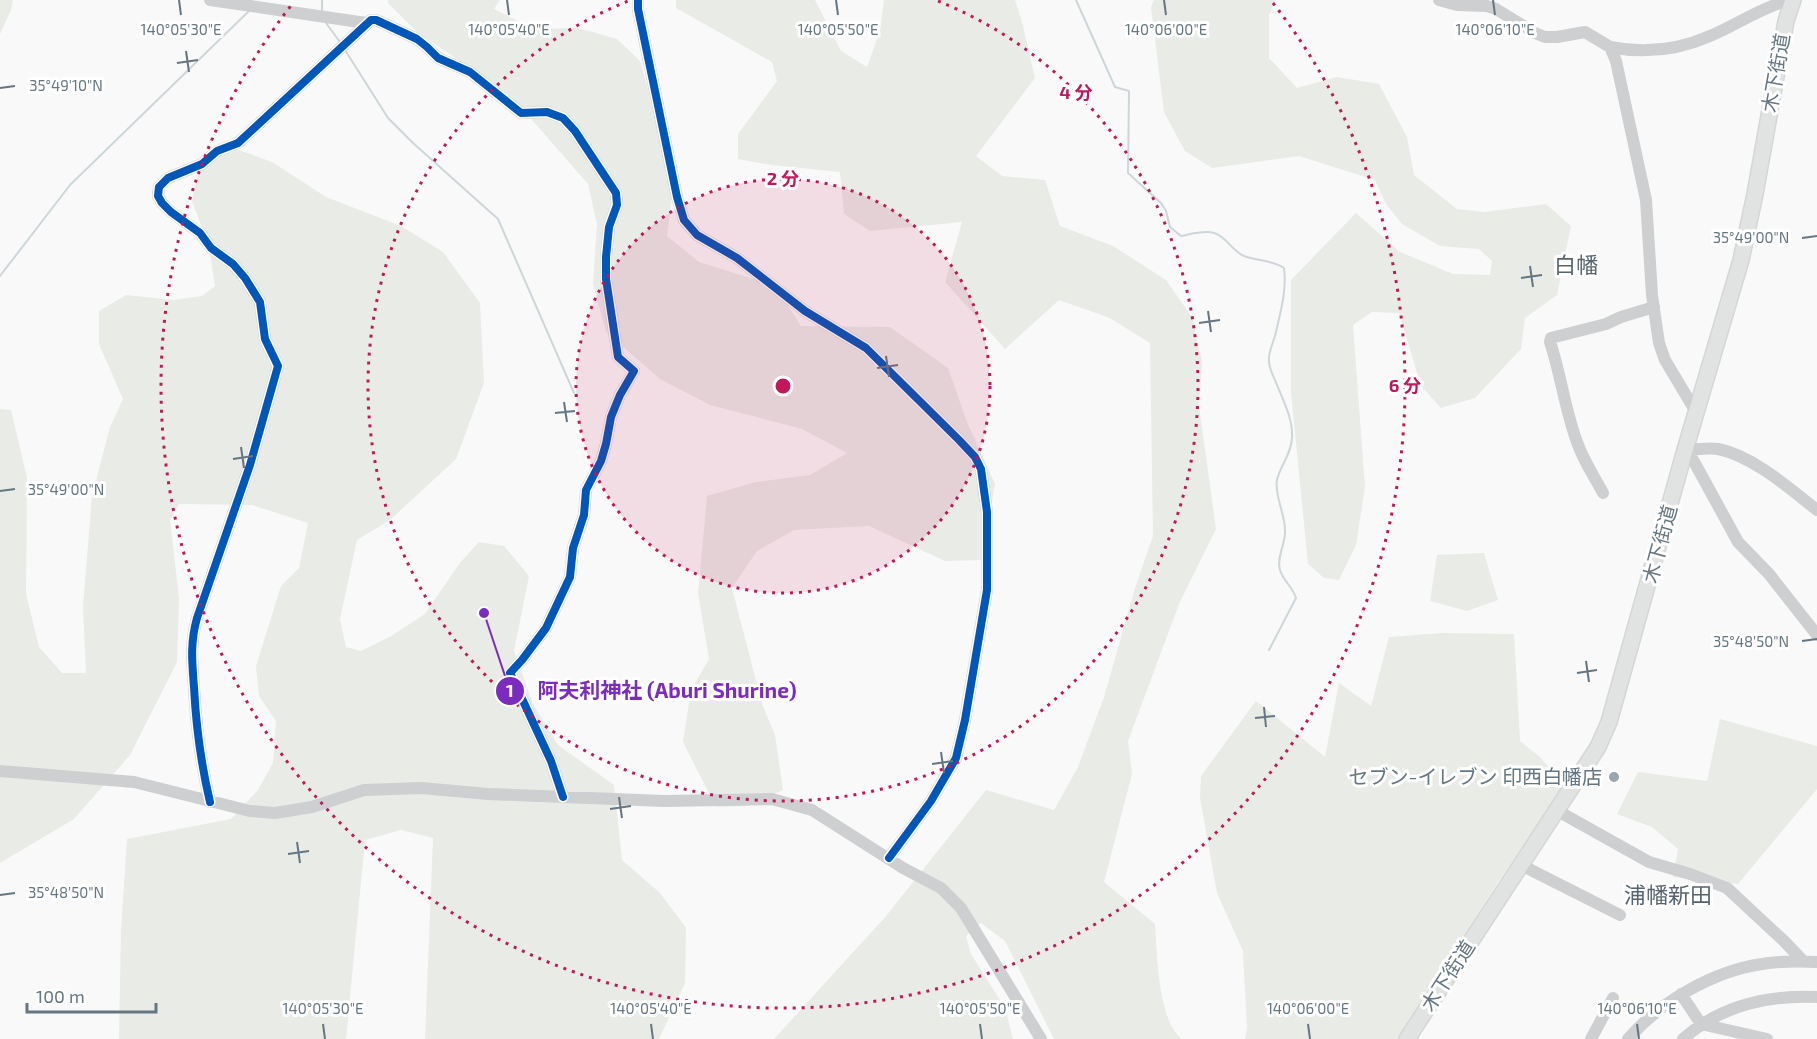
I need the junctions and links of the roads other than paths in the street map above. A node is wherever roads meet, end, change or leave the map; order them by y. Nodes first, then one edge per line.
1 (210, 0) edge
2 (638, 0) edge
3 (1439, 0) edge
4 (1792, 2) edge
5 (366, 23) junction
6 (1610, 47) junction
7 (1654, 307) junction
8 (1696, 412) junction
9 (1685, 452) junction
10 (1603, 493) dead end
11 (1817, 510) edge
12 (1817, 635) edge
13 (0, 771) edge
14 (563, 796) junction
15 (210, 802) junction
16 (1556, 810) junction
17 (889, 858) junction
18 (1521, 865) junction
19 (1620, 915) dead end
20 (1803, 961) junction
21 (1817, 962) edge
22 (1681, 994) junction
23 (1817, 997) edge
24 (1613, 998) dead end
25 (1701, 1024) junction
26 (1041, 1039) edge
27 (1407, 1039) edge
28 (1591, 1039) edge
29 (1628, 1039) edge
30 (1683, 1039) edge
31 (1767, 1039) edge

1 - 5 street
2 - 17 street
3 - 6 street
4 - 6 street
4 - 8 main road, 木下街道
5 - 14 street
5 - 15 street
6 - 7 street
7 - 8 street
7 - 10 street
8 - 9 main road, 木下街道
9 - 11 street
9 - 12 street
9 - 16 main road, 木下街道
13 - 15 street
14 - 15 street
14 - 17 street
16 - 18 main road, 木下街道
16 - 20 street
17 - 26 street
18 - 19 street
18 - 27 main road, 木下街道
20 - 21 street
20 - 22 street
22 - 25 street
22 - 29 street
23 - 25 street
24 - 28 street
25 - 30 street
25 - 31 street

